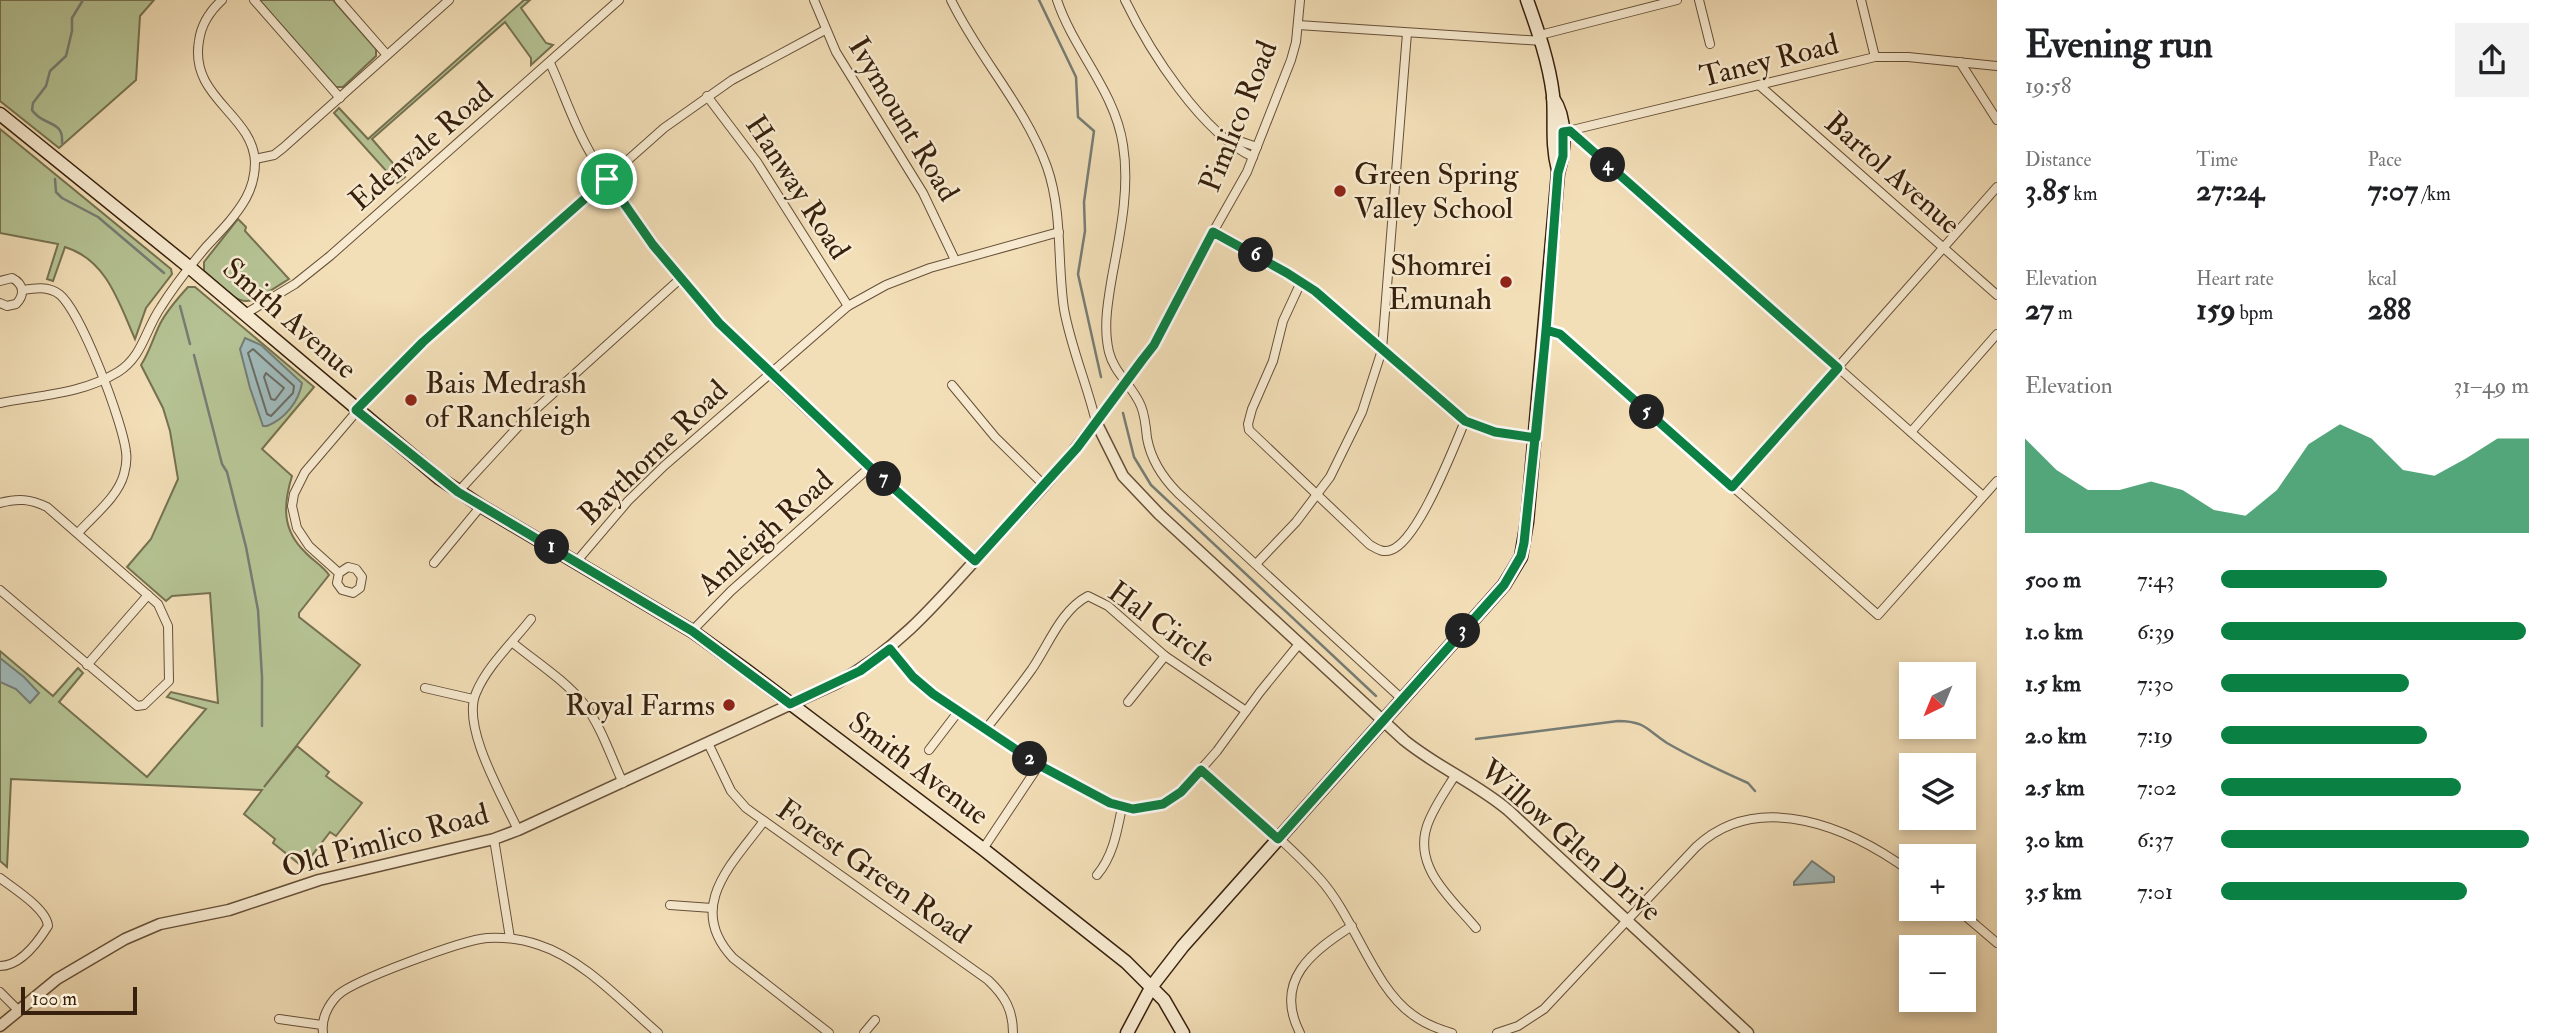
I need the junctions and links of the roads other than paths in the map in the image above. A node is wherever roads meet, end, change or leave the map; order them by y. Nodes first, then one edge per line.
1 (222, 0) edge
2 (254, 0) edge
3 (339, 0) edge
4 (449, 0) edge
5 (619, 0) edge
6 (814, 0) edge
7 (951, 0) edge
8 (1057, 0) edge
9 (1125, 0) edge
10 (1300, 0) edge
11 (1527, 0) edge
12 (1676, 0) edge
13 (1699, 0) edge
14 (1861, 0) edge
15 (1298, 25) junction
16 (825, 30) junction
17 (1407, 33) junction
18 (1541, 38) junction
19 (1710, 44) dead end
20 (387, 55) junction
21 (1875, 57) junction
22 (1960, 62) junction
23 (550, 63) junction
24 (1997, 66) edge
25 (1759, 85) junction
26 (707, 96) junction
27 (340, 98) junction
28 (0, 114) edge
29 (1997, 120) edge
30 (1562, 132) junction
31 (1230, 142) junction
32 (1257, 147) junction
33 (1253, 157) junction
34 (255, 159) junction
35 (607, 179) junction
36 (1997, 187) edge
37 (1059, 232) junction
38 (1213, 232) junction
39 (1944, 248) junction
40 (955, 260) junction
41 (189, 267) junction
42 (681, 279) junction
43 (0, 281) edge
44 (1301, 282) junction
45 (23, 290) junction
46 (1997, 295) edge
47 (0, 303) edge
48 (848, 306) junction
49 (245, 314) junction
50 (1546, 330) junction
51 (1997, 334) edge
52 (1382, 350) junction
53 (1838, 368) junction
54 (769, 372) junction
55 (104, 379) junction
56 (1125, 382) junction
57 (952, 385) dead end
58 (0, 403) edge
59 (356, 410) junction
60 (1465, 421) junction
61 (1096, 422) junction
62 (1911, 432) junction
63 (1536, 438) junction
64 (870, 467) junction
65 (1997, 481) edge
66 (1044, 485) junction
67 (1732, 487) junction
68 (458, 492) junction
69 (1317, 495) junction
70 (1983, 496) junction
71 (0, 503) edge
72 (481, 506) junction
73 (78, 533) junction
74 (577, 561) junction
75 (975, 561) junction
76 (434, 563) dead end
77 (1256, 564) junction
78 (340, 573) dead end
79 (0, 590) edge
80 (148, 595) junction
81 (531, 619) dead end
82 (692, 631) junction
83 (513, 643) junction
84 (1299, 644) junction
85 (890, 649) junction
86 (1165, 656) junction
87 (87, 664) junction
88 (425, 688) dead end
89 (473, 699) junction
90 (1402, 699) junction
91 (1128, 702) dead end
92 (790, 704) junction
93 (1247, 711) junction
94 (958, 712) junction
95 (1383, 722) junction
96 (985, 730) junction
97 (708, 743) junction
98 (929, 750) dead end
99 (1039, 765) junction
100 (1201, 770) junction
101 (1456, 774) junction
102 (623, 783) junction
103 (1122, 807) junction
104 (764, 821) junction
105 (518, 830) junction
106 (494, 839) junction
107 (1278, 839) junction
108 (983, 849) junction
109 (1899, 864) edge
110 (1097, 875) dead end
111 (0, 878) edge
112 (670, 905) dead end
113 (712, 908) junction
114 (1628, 921) junction
115 (1971, 921) edge
116 (1352, 926) junction
117 (1476, 928) dead end
118 (510, 938) junction
119 (1997, 943) edge
120 (0, 966) edge
121 (1152, 986) junction
122 (0, 992) edge
123 (18, 1010) junction
124 (279, 1019) dead end
125 (875, 1020) dead end
126 (0, 1026) edge
127 (322, 1029) edge
128 (658, 1033) edge
129 (829, 1033) edge
130 (864, 1033) edge
131 (1013, 1033) edge
132 (1127, 1033) edge
133 (1183, 1033) edge
134 (1300, 1033) edge
135 (1452, 1033) edge
136 (1497, 1033) edge
137 (1748, 1033) edge

1 - 34 street
2 - 27 street
3 - 20 street
4 - 20 street
5 - 23 street, Edenvale Road
6 - 16 street, Ivymount Road
7 - 37 street
8 - 56 street
9 - 31 street
10 - 15 street, Pimlico Road
11 - 18 main road
12 - 18 street
13 - 19 street
14 - 21 street
15 - 17 street
15 - 32 street, Pimlico Road
16 - 26 street
16 - 40 street, Ivymount Road
17 - 18 street
17 - 52 street
18 - 30 main road
20 - 27 street
21 - 22 street, Taney Road
21 - 25 street, Taney Road
22 - 24 street, Taney Road
22 - 29 street
23 - 35 street
23 - 49 street, Edenvale Road
25 - 30 street, Taney Road
25 - 39 street, Bartol Avenue
26 - 35 street
26 - 48 street, Hanway Road
27 - 34 street
28 - 41 main road, Smith Avenue
30 - 50 main road
30 - 53 street
31 - 32 street
31 - 33 street
32 - 33 street, Pimlico Road
33 - 38 street, Pimlico Road
34 - 41 street
35 - 42 street
35 - 59 street
36 - 39 street
37 - 40 street, Baythorne Road
37 - 61 street
38 - 44 street
38 - 56 street, Pimlico Road
39 - 46 street, Bartol Avenue
39 - 53 street
40 - 48 street, Baythorne Road
41 - 49 main road, Smith Avenue
41 - 55 street
42 - 54 street
42 - 68 street
43 - 45 street
44 - 52 street
44 - 69 street
45 - 47 street
45 - 55 street
48 - 54 street, Baythorne Road
49 - 59 main road, Smith Avenue
50 - 63 main road
50 - 67 street
51 - 62 street
52 - 60 street
52 - 69 street
53 - 62 street
53 - 67 street
54 - 64 street
54 - 74 street, Baythorne Road
55 - 58 street
55 - 73 street
56 - 61 street, Pimlico Road
56 - 77 street
57 - 66 street
59 - 68 main road, Smith Avenue
59 - 78 street
60 - 63 street
60 - 69 street
61 - 66 street, Pimlico Road
61 - 84 street, Willow Glen Drive
62 - 70 street
63 - 90 main road
64 - 75 street
64 - 82 street, Amleigh Road
65 - 70 street
66 - 75 street, Pimlico Road
67 - 70 street
68 - 72 main road, Smith Avenue
69 - 77 street
71 - 73 street
72 - 74 main road, Smith Avenue
72 - 76 street
73 - 80 street
74 - 82 main road, Smith Avenue
75 - 85 street, Pimlico Road
77 - 90 street
79 - 87 street
80 - 87 street
80 - 87 street
81 - 83 street
82 - 92 main road, Smith Avenue
83 - 89 street
83 - 102 street
84 - 93 street
84 - 95 street, Willow Glen Drive
85 - 92 street, Pimlico Road
85 - 94 street
86 - 91 street
86 - 93 street, Hal Circle
86 - 96 street, Hal Circle
88 - 89 street
89 - 105 street
90 - 95 main road
92 - 97 street, Old Pimlico Road
92 - 108 main road, Smith Avenue
93 - 100 street
94 - 96 street
94 - 98 street
95 - 101 street, Willow Glen Drive
95 - 107 main road
96 - 99 street
97 - 102 street, Old Pimlico Road
97 - 104 street, Forest Green Road
99 - 103 street
99 - 108 street
100 - 103 street
100 - 107 street
101 - 114 street, Willow Glen Drive
101 - 117 street
102 - 105 street, Old Pimlico Road
103 - 110 street
104 - 113 street
104 - 131 street, Forest Green Road
105 - 106 street, Old Pimlico Road
106 - 118 street
106 - 123 street, Old Pimlico Road
107 - 116 street
107 - 121 main road
108 - 121 main road, Smith Avenue
109 - 114 street
111 - 120 street
112 - 113 street
113 - 129 street
114 - 136 street
114 - 137 street, Willow Glen Drive
115 - 119 street
116 - 134 street
116 - 135 street
118 - 127 street
118 - 128 street
121 - 132 main road
121 - 133 main road, Smith Avenue
122 - 123 street
123 - 126 street, Old Pimlico Road
124 - 127 street
125 - 130 street

